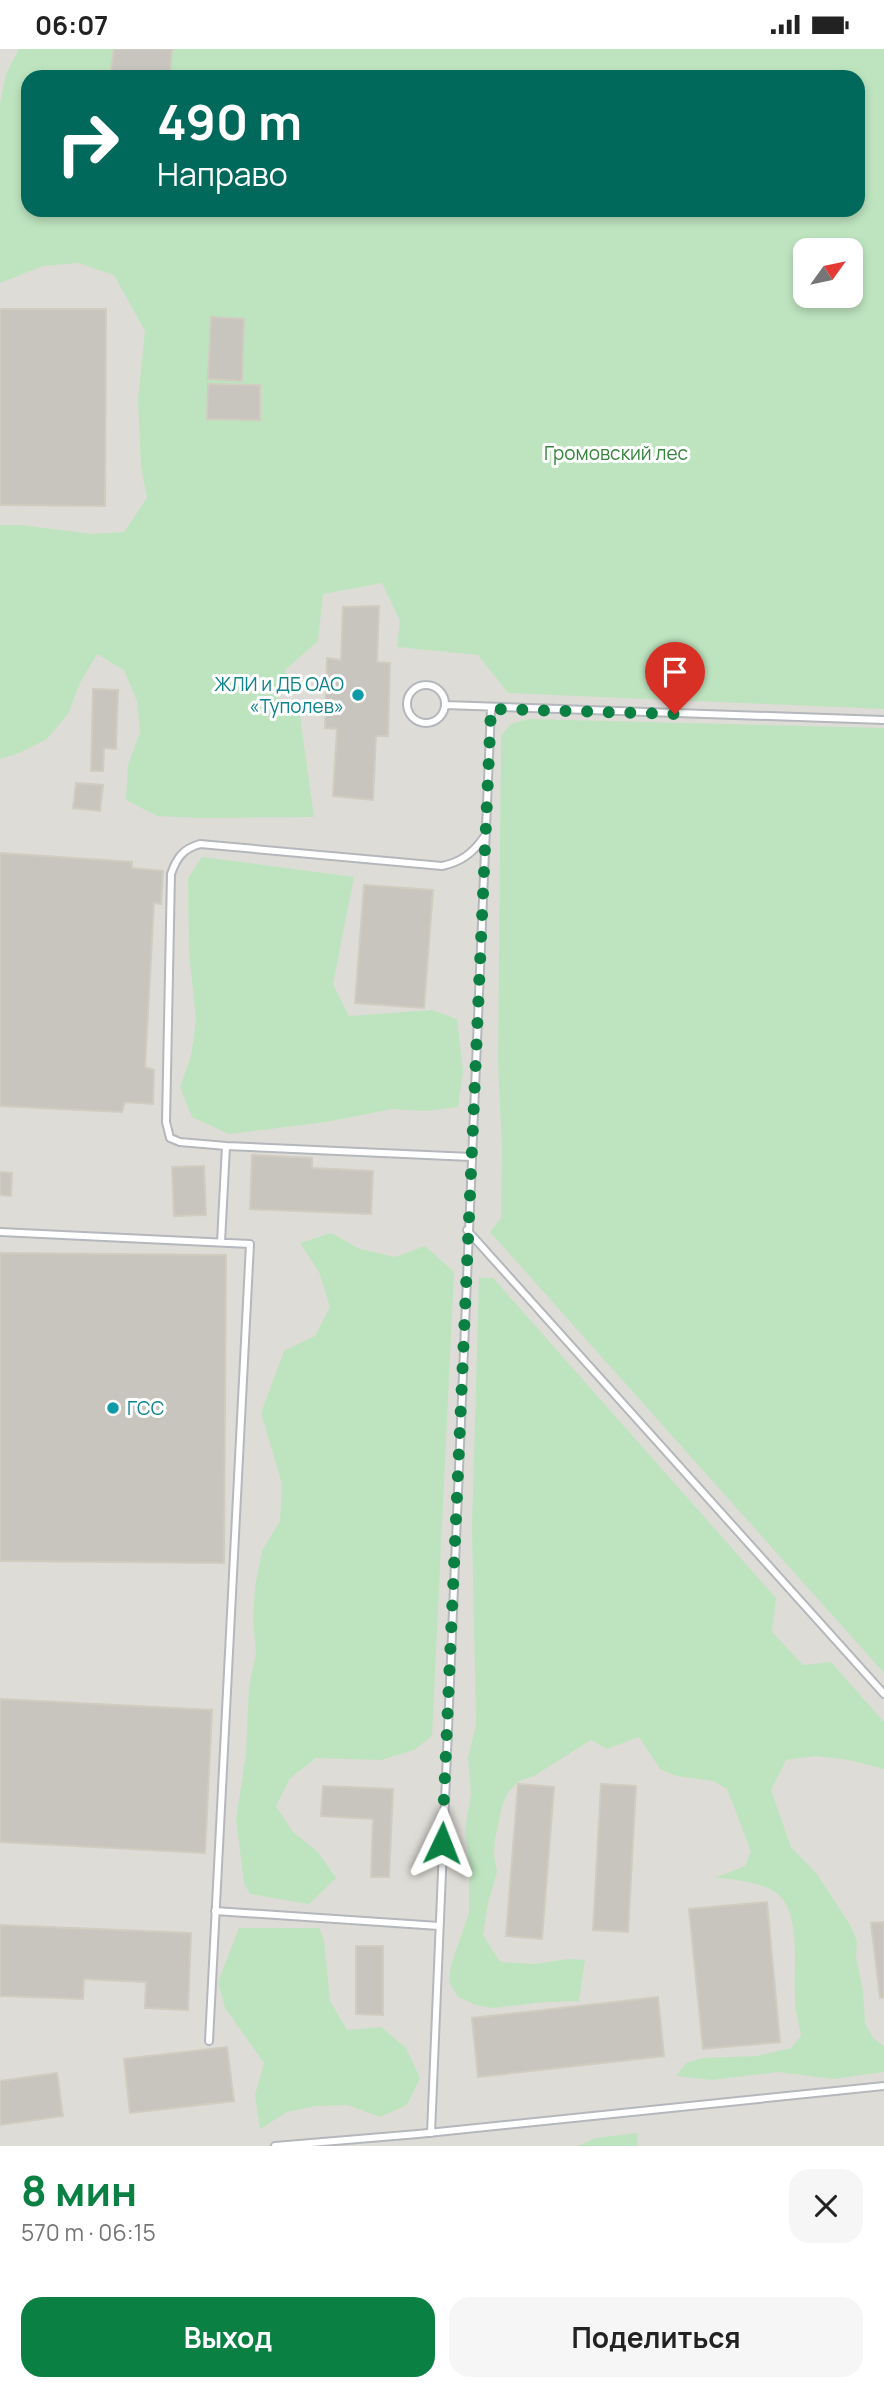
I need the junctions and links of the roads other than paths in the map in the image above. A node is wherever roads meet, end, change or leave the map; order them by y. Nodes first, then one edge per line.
1 (444, 705) junction
2 (491, 709) junction
3 (884, 720) edge
4 (485, 835) junction
5 (226, 1146) junction
6 (471, 1157) junction
7 (467, 1230) junction
8 (0, 1232) edge
9 (221, 1242) junction
10 (884, 1694) edge
11 (215, 1911) junction
12 (439, 1926) junction
13 (209, 2041) dead end
14 (884, 2086) edge
15 (431, 2133) junction
16 (275, 2146) edge

1 - 1 lane
1 - 2 lane
2 - 3 lane
2 - 4 lane
4 - 5 lane
4 - 6 lane
5 - 6 lane
5 - 9 lane
6 - 7 lane
7 - 10 lane
7 - 12 lane
8 - 9 lane
9 - 11 lane
11 - 12 lane
11 - 13 lane
12 - 15 lane
14 - 15 lane
15 - 16 lane

